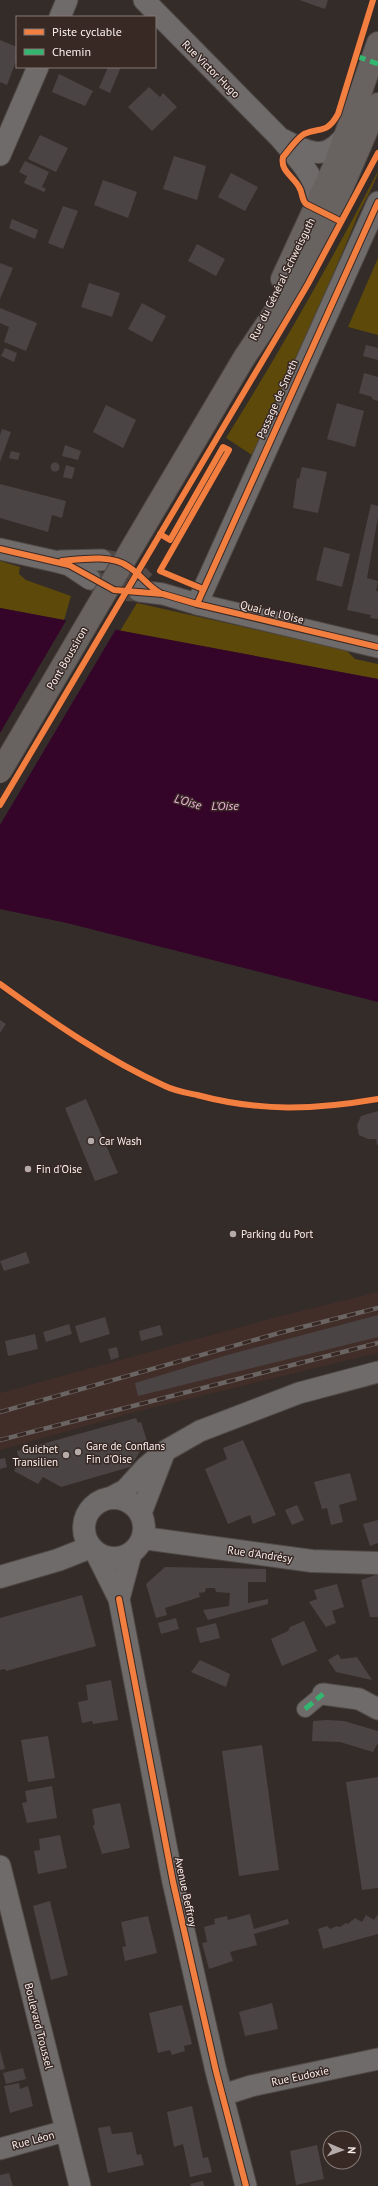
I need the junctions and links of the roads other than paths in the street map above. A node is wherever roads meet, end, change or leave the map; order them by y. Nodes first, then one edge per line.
1 (67, 0) edge
2 (144, 0) edge
3 (60, 16) edge
4 (378, 43) edge
5 (38, 68) edge
6 (378, 104) edge
7 (363, 130) edge
8 (280, 138) junction
9 (0, 155) edge
10 (378, 202) edge
11 (317, 206) junction
12 (244, 358) junction
13 (134, 544) joint
14 (0, 549) edge
15 (102, 560) tunnel mouth
16 (58, 562) junction
17 (90, 579) tunnel mouth
18 (142, 586) tunnel mouth
19 (197, 604) junction
20 (378, 647) edge
21 (0, 772) edge
22 (378, 1372) edge
23 (165, 1451) junction
24 (110, 1498) junction
25 (141, 1513) junction
26 (137, 1546) junction
27 (94, 1550) junction
28 (378, 1563) edge
29 (0, 1577) edge
30 (119, 1599) junction
31 (323, 1694) joint
32 (305, 1709) dead end
33 (378, 1709) edge
34 (0, 1866) edge
35 (378, 2059) edge
36 (223, 2095) junction
37 (65, 2131) junction
38 (0, 2149) edge
39 (80, 2186) edge
40 (246, 2186) edge

1 - 3 street
2 - 8 street, Rue Victor Hugo
4 - 7 main road, Rue du Général Schweisguth
5 - 9 street
6 - 7 main road, Rue du Général Schweisguth
7 - 8 street, Rue Victor Hugo
7 - 11 main road, Rue du Général Schweisguth
7 - 12 main road, Rue du Général Schweisguth
8 - 11 street, Rue Victor Hugo
10 - 19 street, Passage de Smeth
11 - 12 main road, Rue du Général Schweisguth
12 - 13 main road, Rue du Général Schweisguth
13 - 21 main road, Pont Boussiron, bridge
14 - 16 street
15 - 16 street
16 - 17 street
18 - 19 street, Quai de l'Oise
19 - 20 street, Quai de l'Oise
22 - 23 street
23 - 24 street
23 - 25 street
24 - 25 street
24 - 27 street
25 - 26 street
26 - 27 street
26 - 28 street, Rue d'Andrésy
26 - 30 street
27 - 29 street
27 - 30 street
30 - 36 street, Avenue Beffroy
31 - 32 street
31 - 33 street
34 - 37 street, Boulevard Troussel
35 - 36 street, Rue Eudoxie
36 - 40 street, Avenue Beffroy
37 - 38 street, Rue Léon
37 - 39 street, Boulevard Troussel

